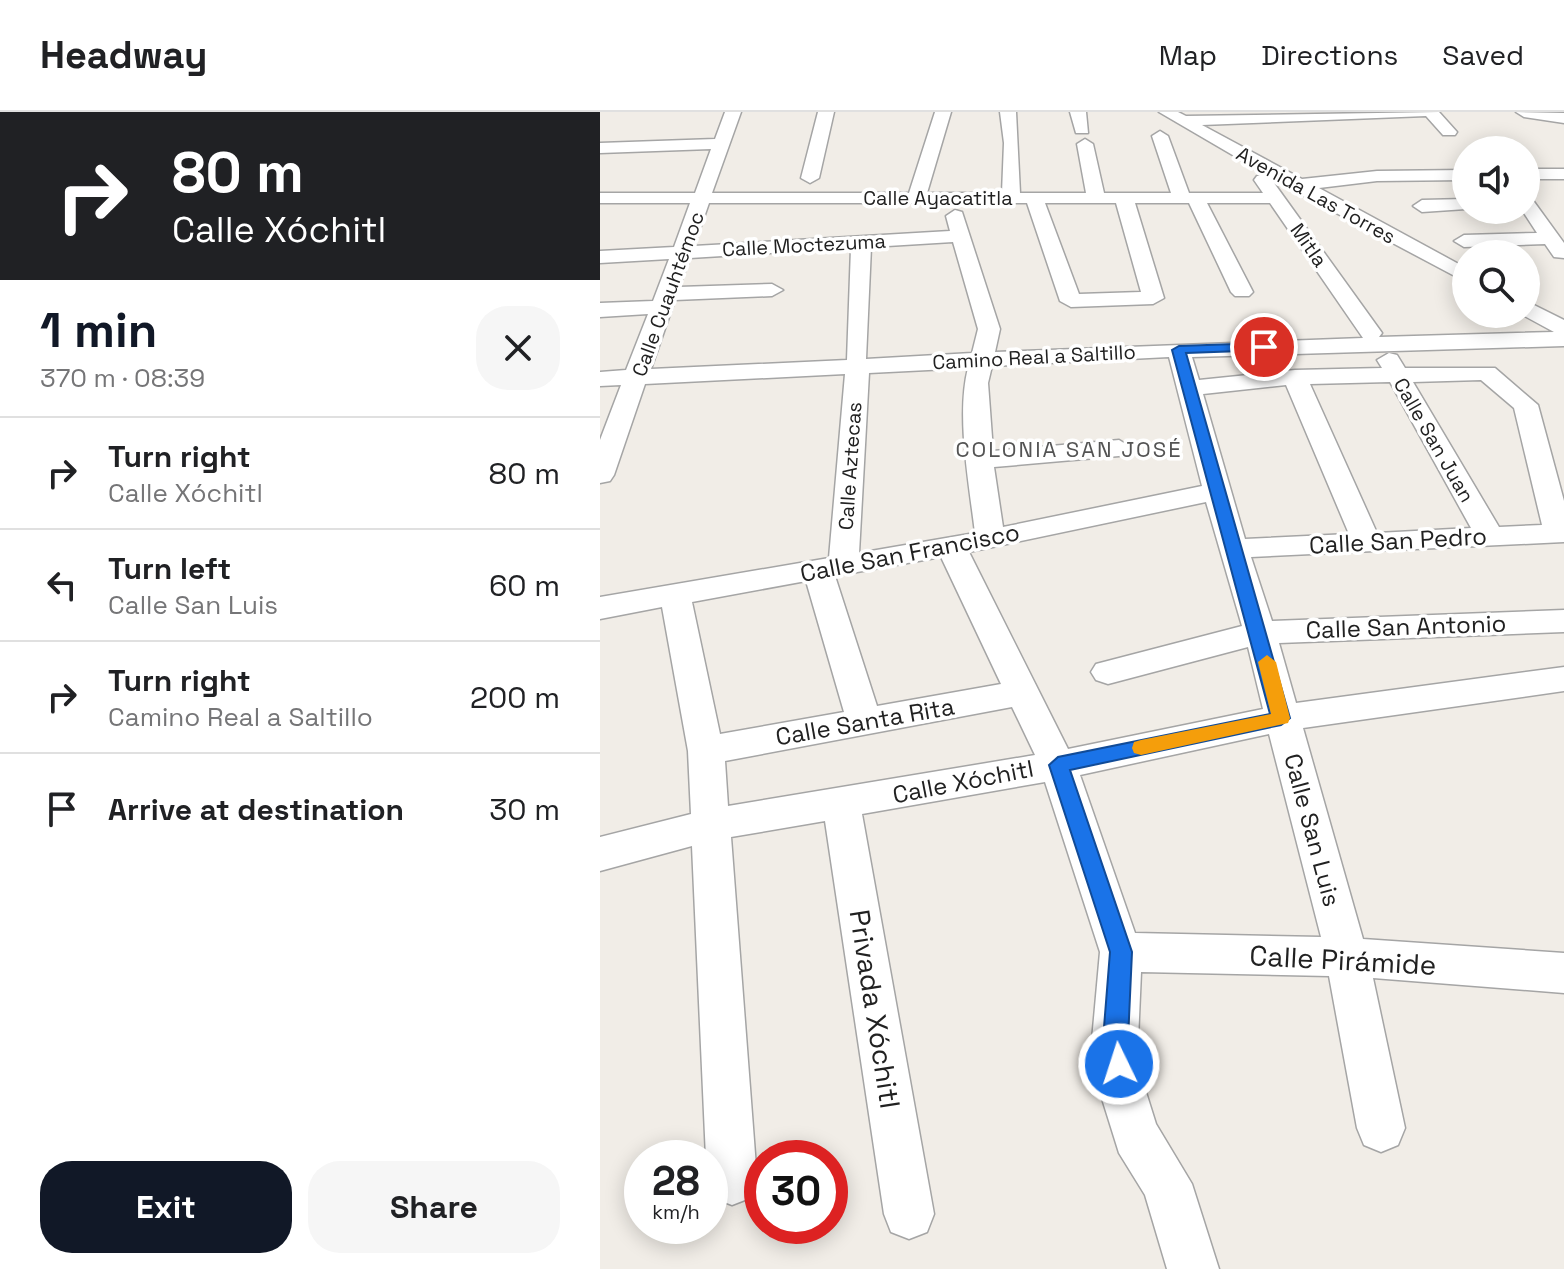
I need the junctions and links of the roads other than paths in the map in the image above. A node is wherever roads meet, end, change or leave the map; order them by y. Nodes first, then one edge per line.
1 (733, 112) edge
2 (826, 112) edge
3 (943, 112) edge
4 (1008, 112) edge
5 (1078, 112) edge
6 (1428, 112) edge
7 (1524, 112) edge
8 (1361, 114) edge
9 (1543, 114) edge
10 (1174, 116) edge
11 (1291, 117) junction
12 (1564, 118) edge
13 (1376, 132) dead end
14 (1449, 132) dead end
15 (1303, 133) dead end
16 (1160, 136) dead end
17 (722, 144) junction
18 (600, 148) edge
19 (1247, 157) junction
20 (1540, 174) edge
21 (1564, 174) edge
22 (1452, 175) edge
23 (810, 178) dead end
24 (1297, 185) junction
25 (600, 198) edge
26 (703, 198) junction
27 (916, 198) junction
28 (952, 198) junction
29 (1011, 198) junction
30 (1034, 198) junction
31 (1096, 198) junction
32 (1124, 198) junction
33 (1188, 198) junction
34 (1275, 198) junction
35 (1452, 205) edge
36 (1422, 206) dead end
37 (1540, 223) edge
38 (959, 236) junction
39 (1550, 238) junction
40 (1493, 240) edge
41 (861, 242) junction
42 (683, 252) junction
43 (600, 257) edge
44 (1564, 257) edge
45 (1452, 268) edge
46 (772, 290) dead end
47 (1242, 292) dead end
48 (665, 300) junction
49 (600, 310) edge
50 (1540, 316) edge
51 (1564, 329) edge
52 (1375, 338) junction
53 (1564, 339) edge
54 (1179, 350) junction
55 (984, 354) junction
56 (857, 361) junction
57 (600, 368) edge
58 (640, 371) junction
59 (1397, 375) junction
60 (1295, 377) junction
61 (600, 379) edge
62 (1191, 388) junction
63 (1119, 448) dead end
64 (980, 460) junction
65 (600, 475) edge
66 (1218, 491) junction
67 (1561, 533) edge
68 (1490, 536) junction
69 (990, 539) junction
70 (1367, 542) junction
71 (951, 546) junction
72 (1233, 549) junction
73 (831, 569) junction
74 (675, 595) junction
75 (600, 608) edge
76 (1564, 621) edge
77 (1260, 633) junction
78 (1108, 672) dead end
79 (1564, 679) edge
80 (1024, 692) junction
81 (1281, 718) junction
82 (865, 723) junction
83 (706, 751) junction
84 (1058, 765) junction
85 (842, 805) junction
86 (711, 825) junction
87 (600, 854) edge
88 (1121, 952) junction
89 (1347, 957) junction
90 (1564, 973) edge
91 (1381, 1128) dead end
92 (732, 1180) dead end
93 (909, 1214) dead end
94 (1193, 1269) edge

1 - 17 street, Calle Cuauhtémoc
2 - 23 street
3 - 27 street
4 - 29 street
5 - 31 street
6 - 8 street
6 - 14 street
7 - 9 street
8 - 11 street
8 - 13 street
9 - 12 street
10 - 11 street
10 - 19 street, Avenida Las Torres
11 - 15 street
16 - 33 street
17 - 18 street
17 - 26 street, Calle Cuauhtémoc
19 - 24 street, Avenida Las Torres
19 - 34 street, Mitla
20 - 21 street
22 - 24 street
24 - 45 street, Avenida Las Torres
25 - 26 street, Calle Ayacatitla
26 - 27 street, Calle Ayacatitla
26 - 42 street, Calle Cuauhtémoc
27 - 28 street, Calle Ayacatitla
28 - 29 street, Calle Ayacatitla
28 - 38 street
29 - 30 street, Calle Ayacatitla
30 - 31 street, Calle Ayacatitla
30 - 32 street
31 - 32 street, Calle Ayacatitla
32 - 33 street, Calle Ayacatitla
33 - 34 street, Calle Ayacatitla
33 - 47 street
34 - 52 street, Mitla
35 - 36 street
37 - 39 street
38 - 41 street, Calle Moctezuma
38 - 55 street
39 - 40 street
39 - 44 street
41 - 42 street, Calle Moctezuma
41 - 56 street, Calle Aztecas
42 - 43 street, Calle Moctezuma
42 - 48 street, Calle Cuauhtémoc
46 - 48 street
48 - 49 street
48 - 58 street, Calle Cuauhtémoc
50 - 51 street
51 - 52 street, Camino Real a Saltillo
52 - 53 street, Camino Real a Saltillo
52 - 54 street, Camino Real a Saltillo
52 - 55 street, Camino Real a Saltillo
52 - 59 street, Calle San Juan
54 - 55 street, Camino Real a Saltillo
54 - 62 street, Calle San Luis
55 - 56 street, Camino Real a Saltillo
55 - 64 street
56 - 58 street, Camino Real a Saltillo
56 - 73 street, Calle Aztecas
57 - 58 street, Camino Real a Saltillo
58 - 61 street, Camino Real a Saltillo
58 - 65 street, Calle Cuauhtémoc
59 - 60 street
59 - 67 street
59 - 68 street, Calle San Juan
60 - 62 street
60 - 70 street
62 - 66 street, Calle San Luis
63 - 64 street
64 - 69 street
66 - 69 street, Calle San Francisco
66 - 72 street, Calle San Luis
67 - 68 street, Calle San Pedro
68 - 70 street, Calle San Pedro
69 - 71 street, Calle San Francisco
70 - 72 street, Calle San Pedro
71 - 73 street, Calle San Francisco
71 - 80 street
72 - 77 street, Calle San Luis
73 - 74 street, Calle San Francisco
73 - 82 street
74 - 75 street, Calle San Francisco
74 - 83 street
76 - 77 street, Calle San Antonio
77 - 78 street, Calle San Antonio
77 - 81 street, Calle San Luis
79 - 81 street, Calle Xóchitl
80 - 82 street, Calle Santa Rita
80 - 84 street
81 - 84 street, Calle Xóchitl
81 - 89 street, Calle San Luis
82 - 83 street, Calle Santa Rita
83 - 86 street
84 - 85 street, Calle Xóchitl
84 - 88 street
85 - 86 street, Calle Xóchitl
85 - 93 street, Privada Xóchitl
86 - 87 street, Calle Xóchitl
86 - 92 street
88 - 89 street, Calle Pirámide
88 - 94 street
89 - 90 street, Calle Pirámide
89 - 91 street, Calle San Luis

